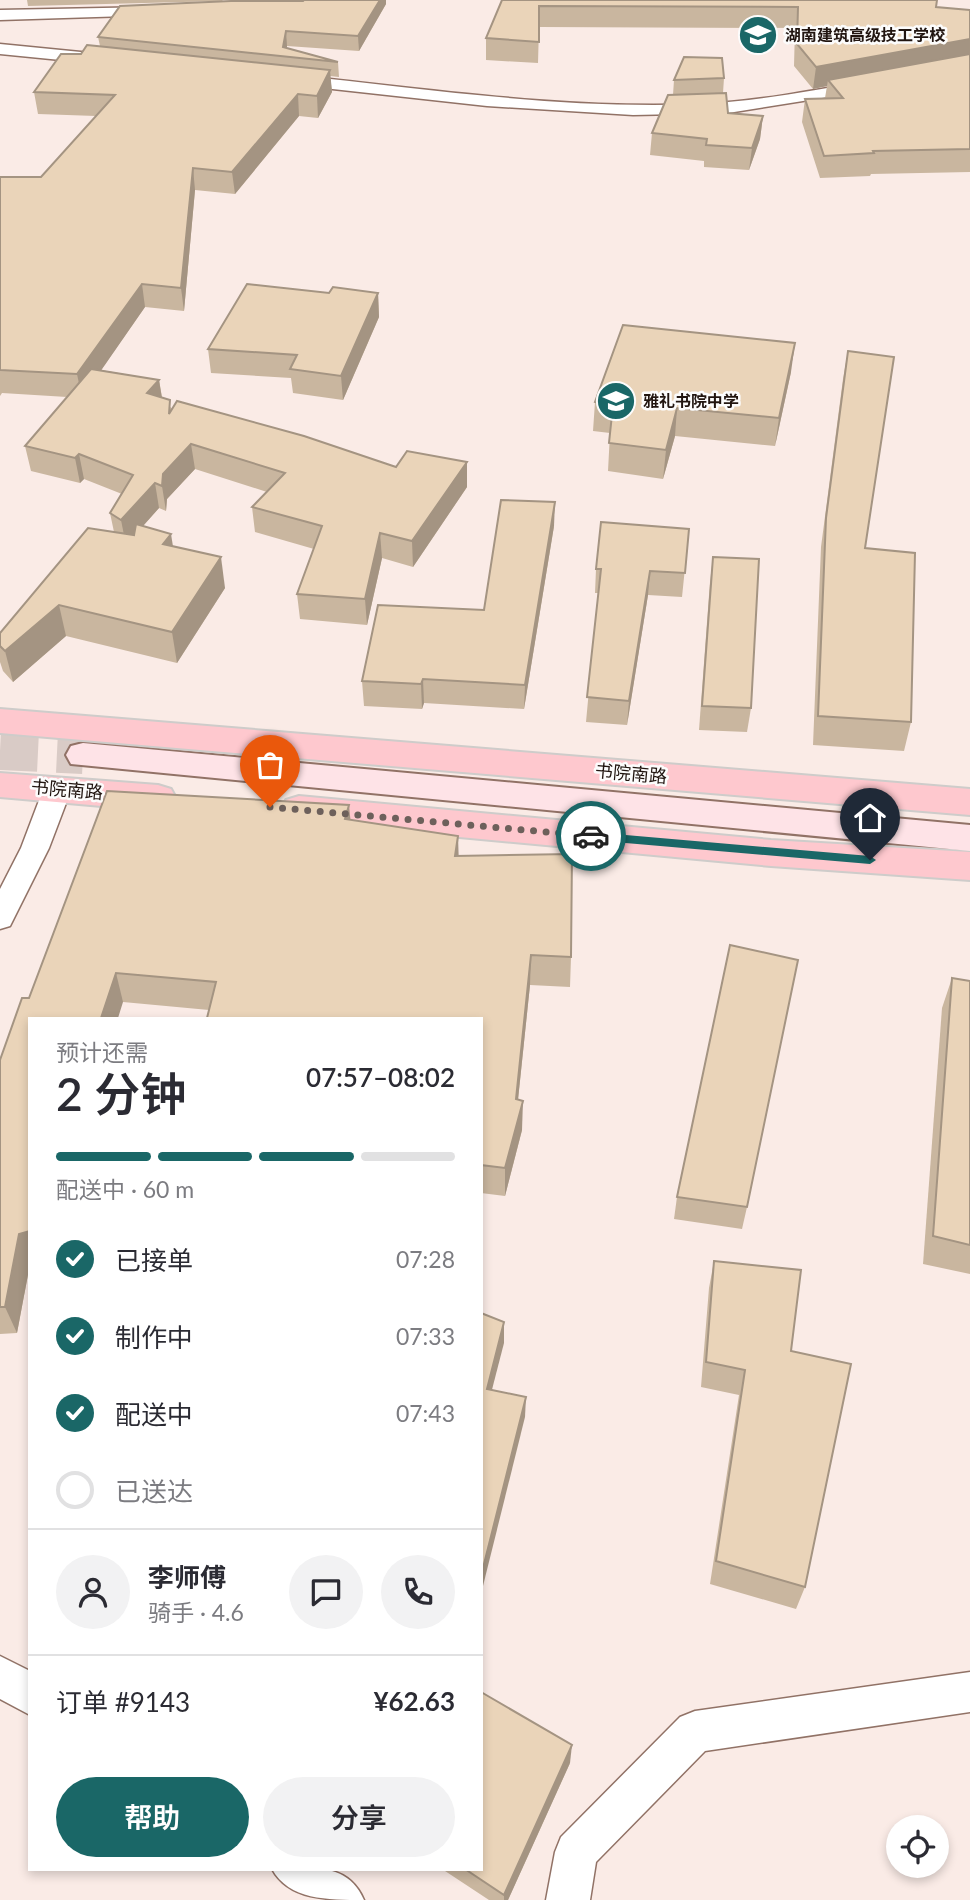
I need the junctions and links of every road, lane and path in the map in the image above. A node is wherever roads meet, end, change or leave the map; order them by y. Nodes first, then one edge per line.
1 (170, 12) edge
2 (0, 15) edge
3 (0, 49) edge
4 (122, 62) edge
5 (271, 78) edge
6 (877, 84) edge
7 (0, 721) edge
8 (83, 755) tunnel mouth
9 (0, 785) edge
10 (57, 790) junction
11 (190, 800) edge
12 (970, 802) edge
13 (270, 807) edge
14 (970, 838) edge
15 (970, 866) edge
16 (0, 918) edge
17 (0, 1676) edge
18 (970, 1692) edge
19 (28, 1694) edge
20 (297, 1871) edge
21 (342, 1900) edge
22 (568, 1900) edge

1 - 2 street
3 - 4 street
5 - 6 street
7 - 12 main road, 书院南路
8 - 14 main road
9 - 10 main road, 书院南路
10 - 11 main road, 书院南路
10 - 16 street
13 - 15 main road
17 - 19 street
18 - 22 street
20 - 21 street

